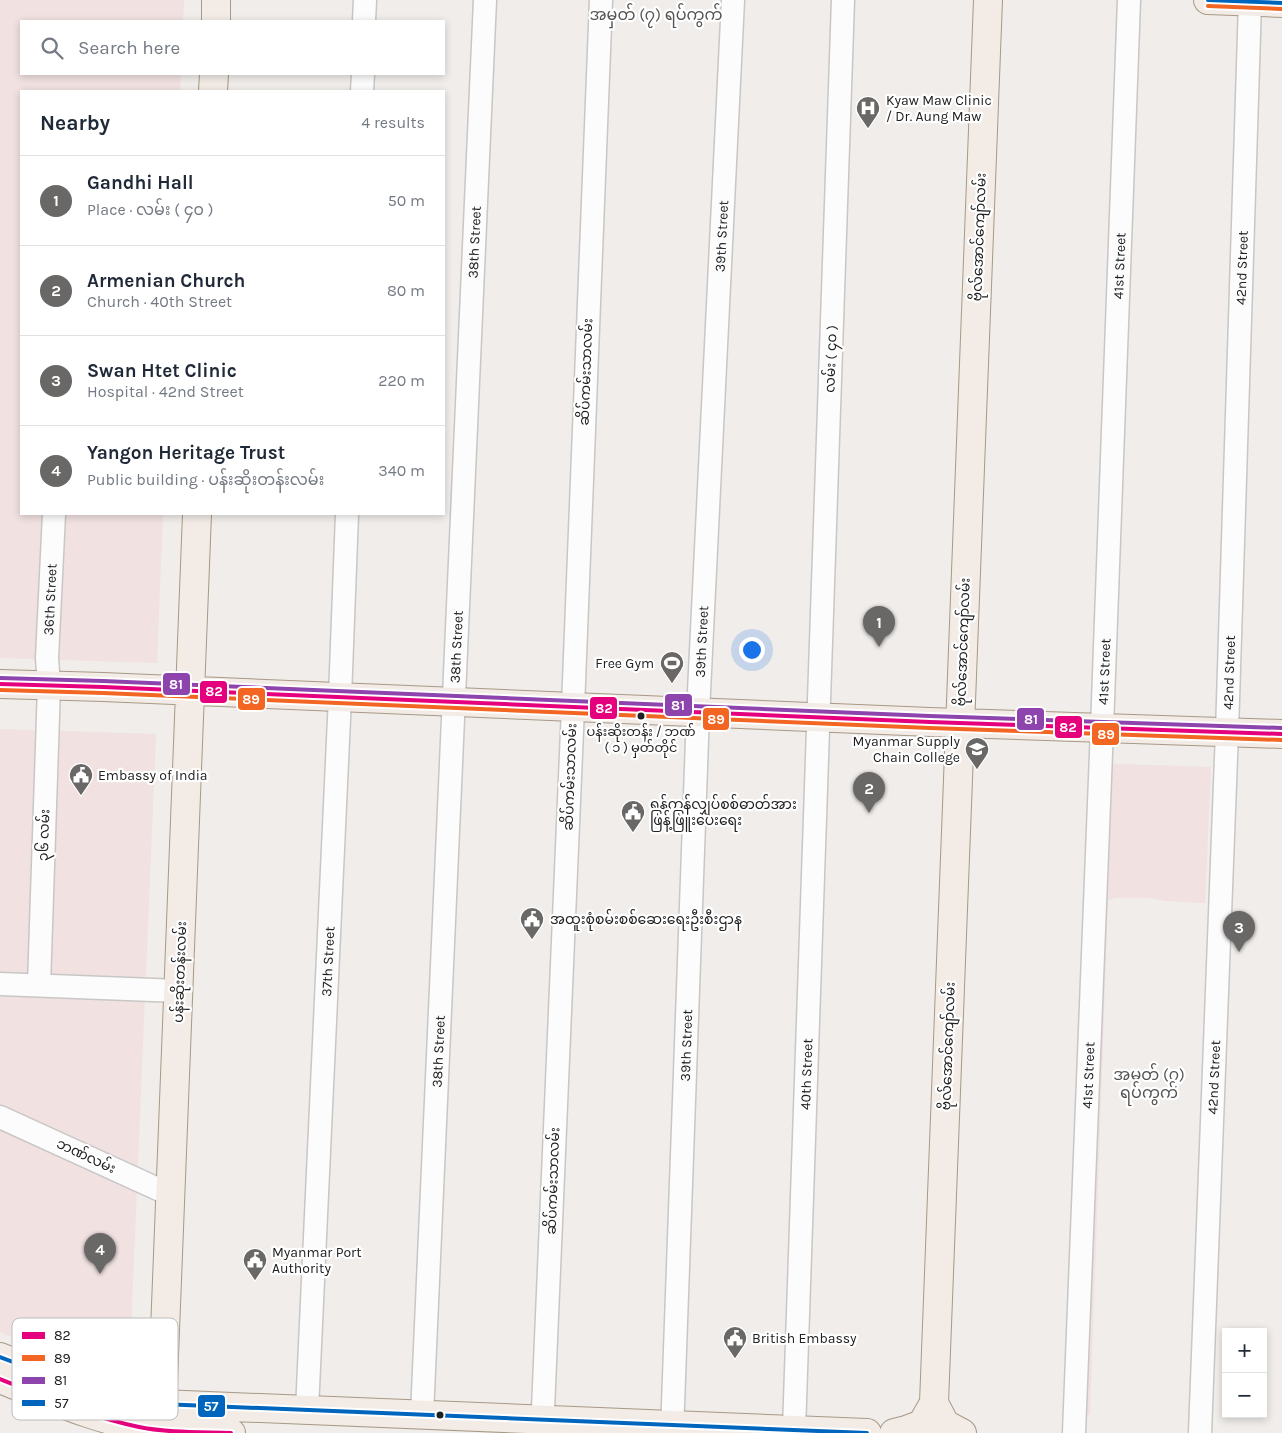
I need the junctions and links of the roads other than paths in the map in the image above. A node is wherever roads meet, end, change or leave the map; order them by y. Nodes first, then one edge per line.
1 (216, 0) edge
2 (365, 0) edge
3 (485, 0) edge
4 (601, 0) edge
5 (734, 0) edge
6 (843, 0) edge
7 (988, 0) edge
8 (1129, 0) edge
9 (1208, 0) edge
10 (1250, 2) junction
11 (1282, 3) edge
12 (216, 20) edge
13 (364, 20) edge
14 (214, 75) edge
15 (362, 75) edge
16 (213, 90) edge
17 (362, 90) edge
18 (54, 515) edge
19 (197, 515) edge
20 (346, 515) edge
21 (0, 684) edge
22 (49, 686) junction
23 (190, 691) junction
24 (340, 698) junction
25 (454, 702) junction
26 (573, 707) junction
27 (698, 712) junction
28 (820, 718) junction
29 (960, 723) junction
30 (1102, 728) junction
31 (1227, 732) junction
32 (1282, 734) edge
33 (0, 984) edge
34 (39, 985) junction
35 (179, 991) junction
36 (0, 1116) edge
37 (171, 1195) junction
38 (166, 1318) edge
39 (0, 1357) edge
40 (12, 1362) edge
41 (0, 1379) edge
42 (12, 1384) edge
43 (934, 1403) junction
44 (307, 1410) junction
45 (422, 1415) junction
46 (136, 1420) edge
47 (161, 1422) edge
48 (542, 1426) edge
49 (672, 1429) edge
50 (794, 1430) junction
51 (230, 1433) edge
52 (866, 1433) edge
53 (894, 1433) edge
54 (931, 1433) edge
55 (962, 1433) edge
56 (1074, 1433) edge
57 (1200, 1433) edge

1 - 12 main road
2 - 13 street
3 - 25 street, 38th Street
4 - 26 street, ဆိပ်ကမ်းသာလမ်း
5 - 27 street, 39th Street
6 - 28 street, လမ်း ( ၄၀ )
7 - 29 main road, ဗိုလ်အောင်ကျော်လမ်း
8 - 30 street, 41st Street
9 - 10 main road
10 - 11 main road
10 - 31 street, 42nd Street
14 - 16 main road
15 - 17 street
18 - 22 street, 36th Street
19 - 23 main road, ပန်းဆိုးတန်းလမ်း
20 - 24 street, 37th Street
21 - 22 main road
22 - 23 main road
22 - 34 street, ၃၆ လမ်း
23 - 24 main road
23 - 35 main road, ပန်းဆိုးတန်းလမ်း
24 - 25 main road
24 - 44 street, 37th Street
25 - 26 main road
25 - 45 street, 38th Street
26 - 27 main road
26 - 48 street, ဆိပ်ကမ်းသာလမ်း
27 - 28 main road
27 - 49 street, 39th Street
28 - 29 main road
28 - 50 street, 40th Street
29 - 30 main road
29 - 43 main road, ဗိုလ်အောင်ကျော်လမ်း
30 - 31 main road
30 - 56 street, 41st Street
31 - 32 main road
31 - 57 street, 42nd Street
33 - 34 street
34 - 35 street
35 - 37 main road, ပန်းဆိုးတန်းလမ်း
36 - 37 street, ဘဏ်လမ်း
37 - 38 main road, ပန်းဆိုးတန်းလမ်း
39 - 40 main road
41 - 42 main road
43 - 53 main road
43 - 54 main road, ဗိုလ်အောင်ကျော်လမ်း
43 - 55 main road
44 - 45 main road
44 - 47 main road
45 - 48 main road
46 - 47 main road
47 - 51 main road
48 - 49 main road
49 - 50 main road
50 - 52 main road

